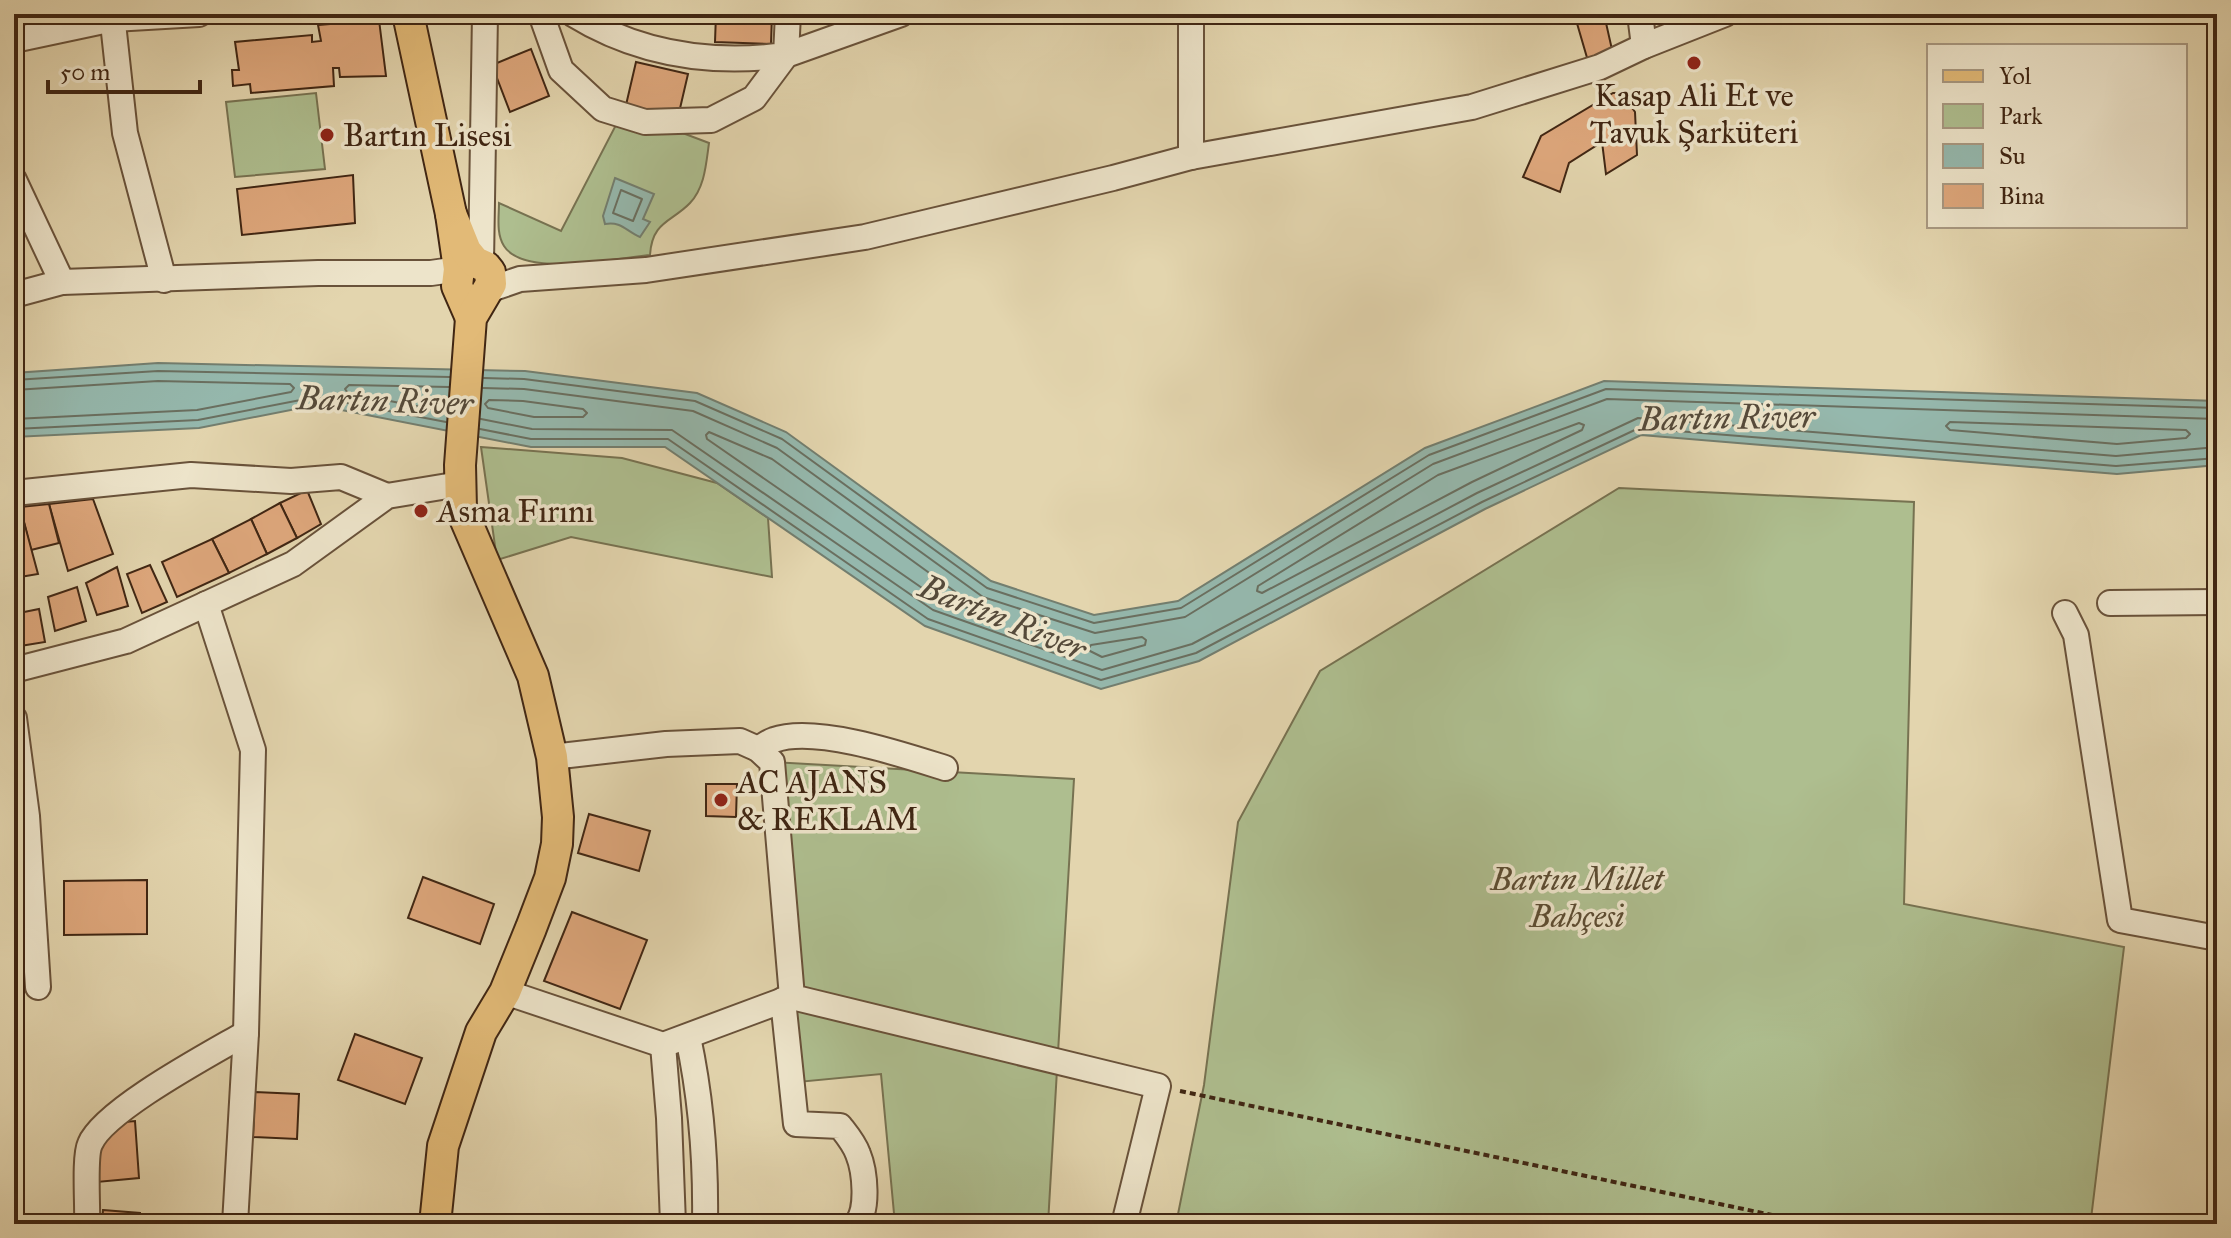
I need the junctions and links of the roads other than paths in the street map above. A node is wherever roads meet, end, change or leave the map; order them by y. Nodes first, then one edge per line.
1 (199, 14) edge
2 (408, 14) edge
3 (485, 14) edge
4 (541, 14) edge
5 (573, 14) edge
6 (788, 14) edge
7 (901, 14) edge
8 (1191, 14) edge
9 (1640, 14) edge
10 (1725, 14) edge
11 (112, 16) edge
12 (14, 40) edge
13 (1644, 46) junction
14 (786, 55) junction
15 (1191, 157) junction
16 (14, 180) edge
17 (164, 280) junction
18 (469, 281) junction
19 (62, 282) junction
20 (14, 295) edge
21 (460, 474) junction
22 (14, 493) edge
23 (387, 496) junction
24 (2217, 602) edge
25 (2110, 603) dead end
26 (206, 604) junction
27 (2065, 613) dead end
28 (14, 670) edge
29 (14, 718) edge
30 (758, 749) junction
31 (552, 757) junction
32 (945, 768) dead end
33 (2217, 938) edge
34 (38, 987) dead end
35 (505, 992) junction
36 (788, 999) junction
37 (246, 1033) junction
38 (688, 1037) junction
39 (663, 1045) junction
40 (87, 1224) edge
41 (235, 1224) edge
42 (435, 1224) edge
43 (673, 1224) edge
44 (707, 1224) edge
45 (856, 1224) edge
46 (1124, 1224) edge

1 - 11 street
2 - 18 main road
3 - 18 street
4 - 14 street
5 - 14 street
6 - 14 street
7 - 14 street
8 - 15 street
9 - 13 street
10 - 13 street
11 - 12 street
11 - 17 street
13 - 15 street
15 - 18 street
16 - 19 street
17 - 18 street
17 - 19 street
18 - 21 main road
19 - 20 street
21 - 23 street
21 - 31 main road
22 - 23 street
23 - 26 street
24 - 25 street
26 - 28 street
26 - 37 street
27 - 33 street
29 - 34 street
30 - 31 street
30 - 32 street
30 - 36 street
31 - 35 main road
35 - 39 street
35 - 42 main road
36 - 38 street
36 - 45 street
36 - 46 street
37 - 40 street
37 - 41 street
38 - 39 street
38 - 44 street
39 - 43 street

